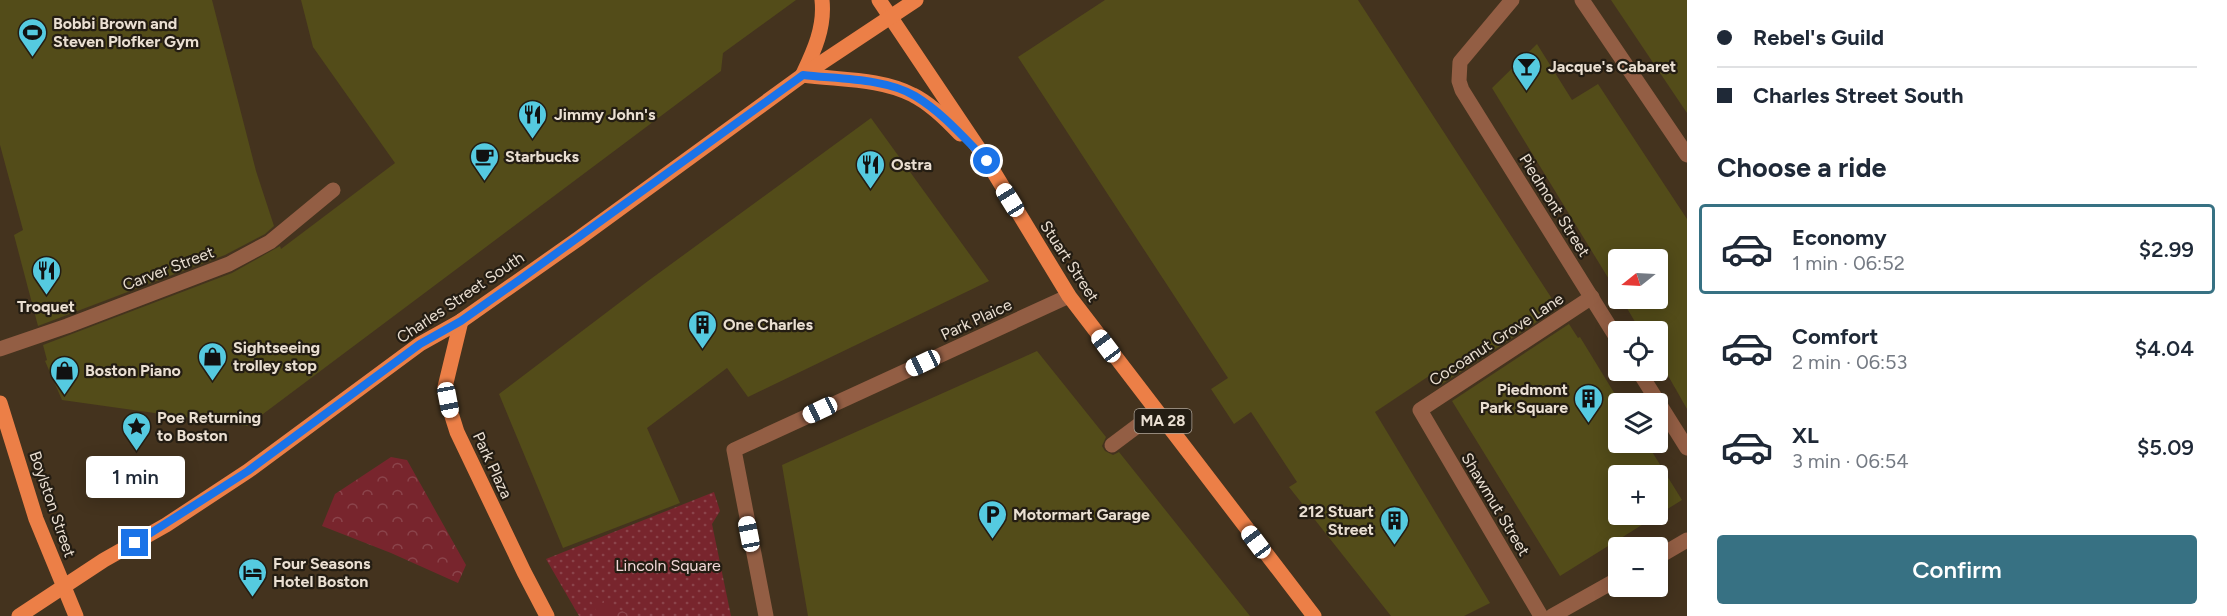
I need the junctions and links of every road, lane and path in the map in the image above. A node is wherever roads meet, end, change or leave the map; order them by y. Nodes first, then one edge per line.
1 (822, 0) edge
2 (879, 0) edge
3 (916, 0) edge
4 (1512, 0) edge
5 (1582, 0) edge
6 (890, 17) junction
7 (803, 75) junction
8 (1687, 155) edge
9 (987, 161) junction
10 (333, 190) dead end
11 (1069, 296) junction
12 (1592, 297) junction
13 (461, 321) junction
14 (1608, 323) edge
15 (0, 349) edge
16 (1645, 381) edge
17 (0, 403) edge
18 (1419, 410) joint
19 (1156, 412) junction
20 (1112, 445) dead end
21 (1687, 448) edge
22 (1687, 540) edge
23 (1668, 550) edge
24 (1608, 585) edge
25 (63, 587) junction
26 (19, 616) edge
27 (76, 616) edge
28 (547, 616) edge
29 (766, 616) edge
30 (1314, 616) edge
31 (1541, 616) edge
32 (1552, 616) edge

1 - 7 main road
2 - 6 main road, Stuart Street
3 - 6 main road, Charles Street South
4 - 12 street, Piedmont Street
5 - 8 street
6 - 7 main road, Charles Street South
6 - 9 main road, Stuart Street
7 - 9 main road, MA 28
7 - 13 main road, Charles Street South
9 - 11 main road, Stuart Street / MA 28
10 - 15 street, Carver Street
11 - 19 main road, Stuart Street / MA 28
11 - 29 street, Park Plaice
12 - 14 street, Piedmont Street
12 - 18 street, Cocoanut Grove Lane
13 - 25 main road, Charles Street South
13 - 28 main road, Park Plaza
16 - 21 street
17 - 25 main road, Boylston Street
18 - 31 street, Shawmut Street
19 - 20 street
19 - 30 main road, Stuart Street / MA 28
22 - 23 street
24 - 32 street
25 - 26 main road, Charles Street South
25 - 27 main road, Boylston Street

